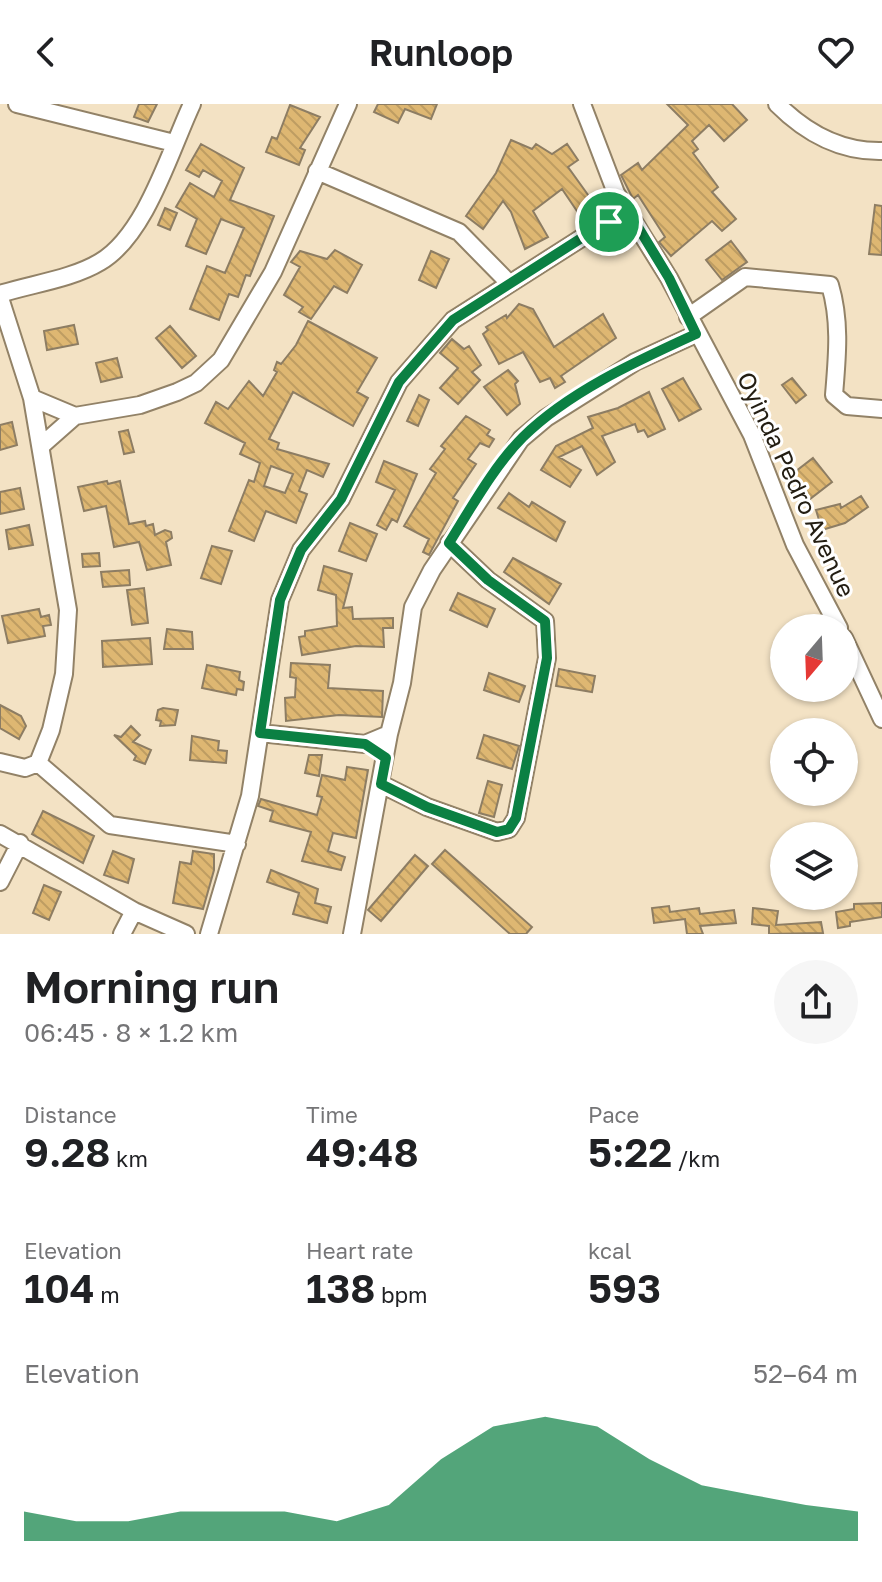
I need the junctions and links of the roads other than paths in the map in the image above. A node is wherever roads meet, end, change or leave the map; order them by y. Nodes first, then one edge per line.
1 (17, 104) edge
2 (192, 104) edge
3 (348, 104) edge
4 (582, 104) edge
5 (777, 104) edge
6 (174, 143) junction
7 (882, 151) edge
8 (317, 171) junction
9 (627, 209) junction
10 (509, 283) junction
11 (0, 296) edge
12 (688, 317) junction
13 (696, 334) junction
14 (32, 398) junction
15 (882, 409) edge
16 (75, 416) junction
17 (41, 446) junction
18 (449, 543) junction
19 (832, 614) edge
20 (858, 668) edge
21 (882, 719) edge
22 (260, 733) junction
23 (389, 734) junction
24 (365, 744) junction
25 (386, 758) junction
26 (0, 762) edge
27 (38, 763) junction
28 (381, 784) junction
29 (0, 834) edge
30 (20, 843) junction
31 (237, 844) junction
32 (0, 882) edge
33 (134, 911) junction
34 (122, 934) edge
35 (186, 934) edge
36 (209, 934) edge
37 (352, 934) edge

1 - 6 street
2 - 6 street
3 - 8 street
4 - 9 street, Oyinda Pedro Avenue
5 - 7 street
6 - 11 street
8 - 10 street
8 - 16 street
9 - 10 street
9 - 12 street, Oyinda Pedro Avenue
10 - 22 street
11 - 14 street
12 - 13 street, Oyinda Pedro Avenue
12 - 15 street
13 - 18 street
13 - 19 street, Oyinda Pedro Avenue
14 - 16 street
14 - 17 street
16 - 17 street
17 - 27 street
18 - 23 street
18 - 28 street
20 - 21 street
22 - 24 street
22 - 31 street
23 - 24 street
23 - 25 street
24 - 25 street
25 - 28 street
26 - 27 street
27 - 31 street
28 - 37 street
29 - 30 street
30 - 32 street
30 - 33 street
31 - 36 street
33 - 34 street
33 - 35 street

